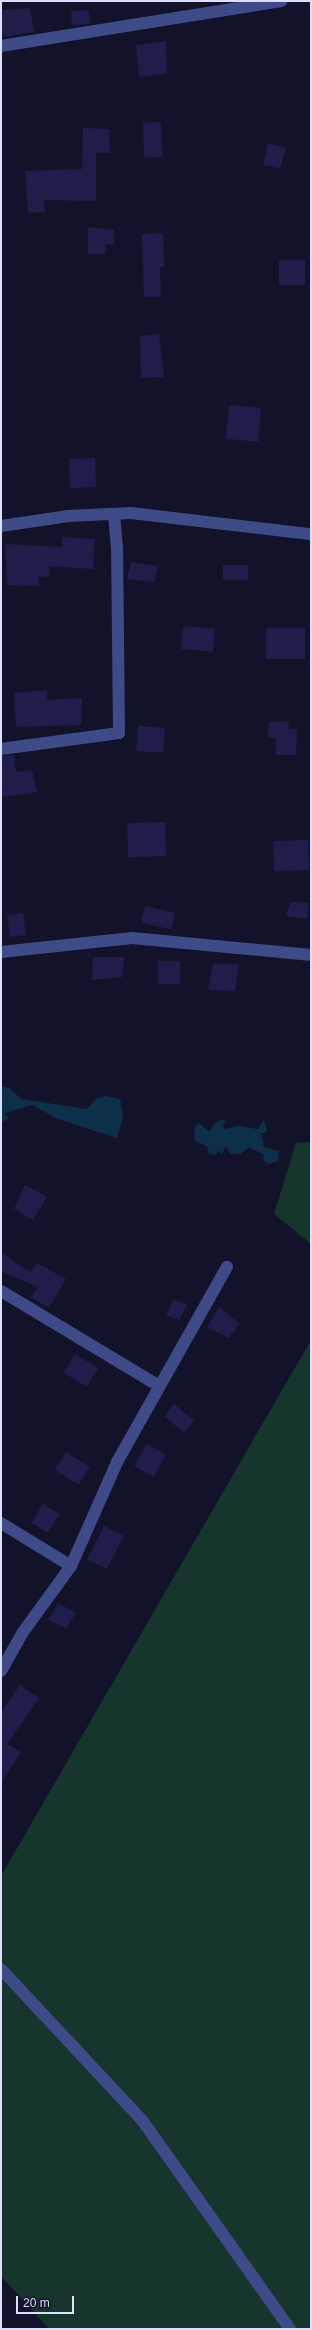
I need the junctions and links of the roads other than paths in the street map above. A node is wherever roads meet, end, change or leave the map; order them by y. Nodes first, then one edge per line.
1 (281, 1) edge
2 (1, 46) edge
3 (114, 514) junction
4 (1, 526) edge
5 (311, 534) edge
6 (1, 749) edge
7 (1, 952) edge
8 (311, 955) edge
9 (227, 1267) dead end
10 (1, 1291) edge
11 (159, 1386) junction
12 (1, 1523) edge
13 (71, 1566) junction
14 (1, 1671) edge
15 (1, 1969) edge
16 (290, 2329) edge

1 - 2 street
3 - 4 street
3 - 5 street
3 - 6 street
7 - 8 street
9 - 11 street
10 - 11 street
11 - 13 street
12 - 13 street
13 - 14 street
15 - 16 street

